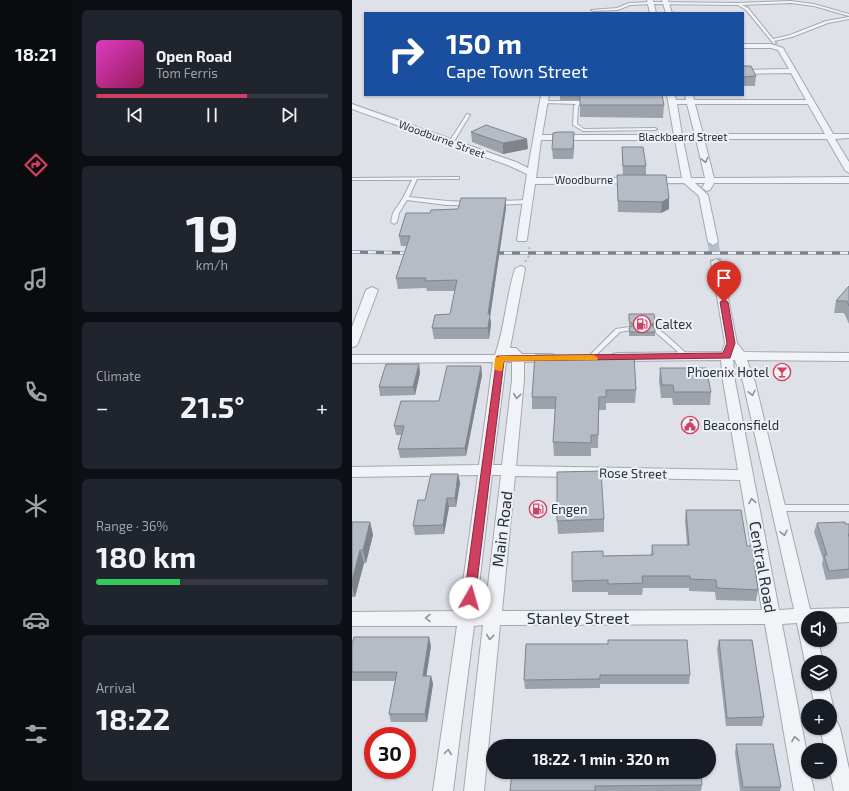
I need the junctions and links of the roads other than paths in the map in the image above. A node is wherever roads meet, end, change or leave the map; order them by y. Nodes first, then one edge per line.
1 (715, 0) edge
2 (650, 1) edge
3 (666, 2) edge
4 (710, 3) junction
5 (736, 4) junction
6 (593, 10) dead end
7 (653, 12) edge
8 (669, 12) edge
9 (849, 17) edge
10 (772, 43) junction
11 (744, 46) edge
12 (744, 72) edge
13 (793, 72) junction
14 (689, 98) edge
15 (544, 99) edge
16 (670, 100) edge
17 (591, 102) edge
18 (810, 102) junction
19 (579, 104) junction
20 (352, 106) edge
21 (468, 115) dead end
22 (655, 129) dead end
23 (848, 135) edge
24 (830, 136) junction
25 (679, 137) junction
26 (700, 137) junction
27 (536, 138) junction
28 (451, 142) junction
29 (849, 170) edge
30 (531, 177) junction
31 (352, 178) edge
32 (415, 178) junction
33 (457, 178) dead end
34 (688, 180) junction
35 (710, 181) junction
36 (849, 181) edge
37 (703, 195) junction
38 (406, 198) junction
39 (528, 202) junction
40 (489, 203) edge
41 (447, 204) junction
42 (474, 204) edge
43 (445, 210) edge
44 (394, 222) dead end
45 (522, 239) road end
46 (713, 242) tunnel mouth
47 (716, 262) tunnel mouth
48 (520, 269) road end
49 (372, 290) dead end
50 (629, 329) edge
51 (654, 329) edge
52 (352, 343) edge
53 (503, 351) junction
54 (733, 351) junction
55 (686, 356) junction
56 (849, 357) edge
57 (518, 358) junction
58 (561, 358) edge
59 (576, 358) edge
60 (590, 358) junction
61 (352, 359) edge
62 (485, 470) junction
63 (510, 471) junction
64 (352, 472) edge
65 (747, 475) junction
66 (779, 508) junction
67 (849, 508) edge
68 (803, 611) edge
69 (837, 615) edge
70 (849, 615) edge
71 (801, 616) edge
72 (772, 617) junction
73 (467, 618) junction
74 (492, 618) junction
75 (352, 619) edge
76 (832, 735) edge
77 (443, 791) edge
78 (474, 791) edge
79 (804, 791) edge
80 (844, 791) edge

1 - 4 lane
2 - 3 lane
2 - 6 lane
2 - 7 street
3 - 4 lane
3 - 8 street
4 - 5 lane
5 - 9 lane
5 - 10 lane
9 - 10 lane
10 - 11 street
10 - 13 street
12 - 13 street
13 - 18 street
14 - 16 street
14 - 18 street
14 - 26 street
15 - 19 lane
15 - 27 street
16 - 25 street
17 - 19 lane
18 - 24 street
19 - 22 lane
20 - 28 street, Woodburne Street
21 - 28 lane
23 - 24 street, Blackbeard Street
24 - 26 street, Blackbeard Street
24 - 29 street
25 - 26 street, Blackbeard Street
25 - 27 street, Blackbeard Street
25 - 34 street
26 -> 35 street
27 - 30 street
28 - 30 street, Woodburne Street
30 - 34 street, Woodburne
30 - 39 street
31 - 32 lane
32 - 33 lane
32 - 38 lane
34 - 35 street, Woodburne
34 - 37 street
35 - 36 street
35 - 37 street
37 - 46 street
38 - 41 lane
38 - 44 lane
39 - 40 lane
39 - 45 street
41 - 42 lane
41 - 43 lane
47 - 54 street, Central Road
48 - 53 street, Main Road
49 - 52 street
50 - 60 lane
51 - 55 lane
53 - 57 street
53 - 61 street
53 - 62 street, Main Road
54 - 55 street
54 - 56 street
54 - 65 street, Central Road
54 -> 66 street, Central Road
55 - 60 street
57 - 58 street
57 -> 63 street, Main Road
59 - 60 street
62 - 63 street, Rose Street
62 - 64 street, Rose Street
62 - 73 street, Main Road
63 - 65 street, Rose Street
63 - 74 street, Main Road
72 -> 65 street, Central Road
66 - 67 lane
66 -> 68 street, Central Road
69 - 70 street, Stanley Street
71 - 72 street, Stanley Street
72 - 74 street, Stanley Street
79 -> 72 street, Central Road
73 - 74 street, Stanley Street
73 -> 75 street, Stanley Street
77 -> 73 street, Main Road
74 -> 78 street, Main Road
76 - 80 street

